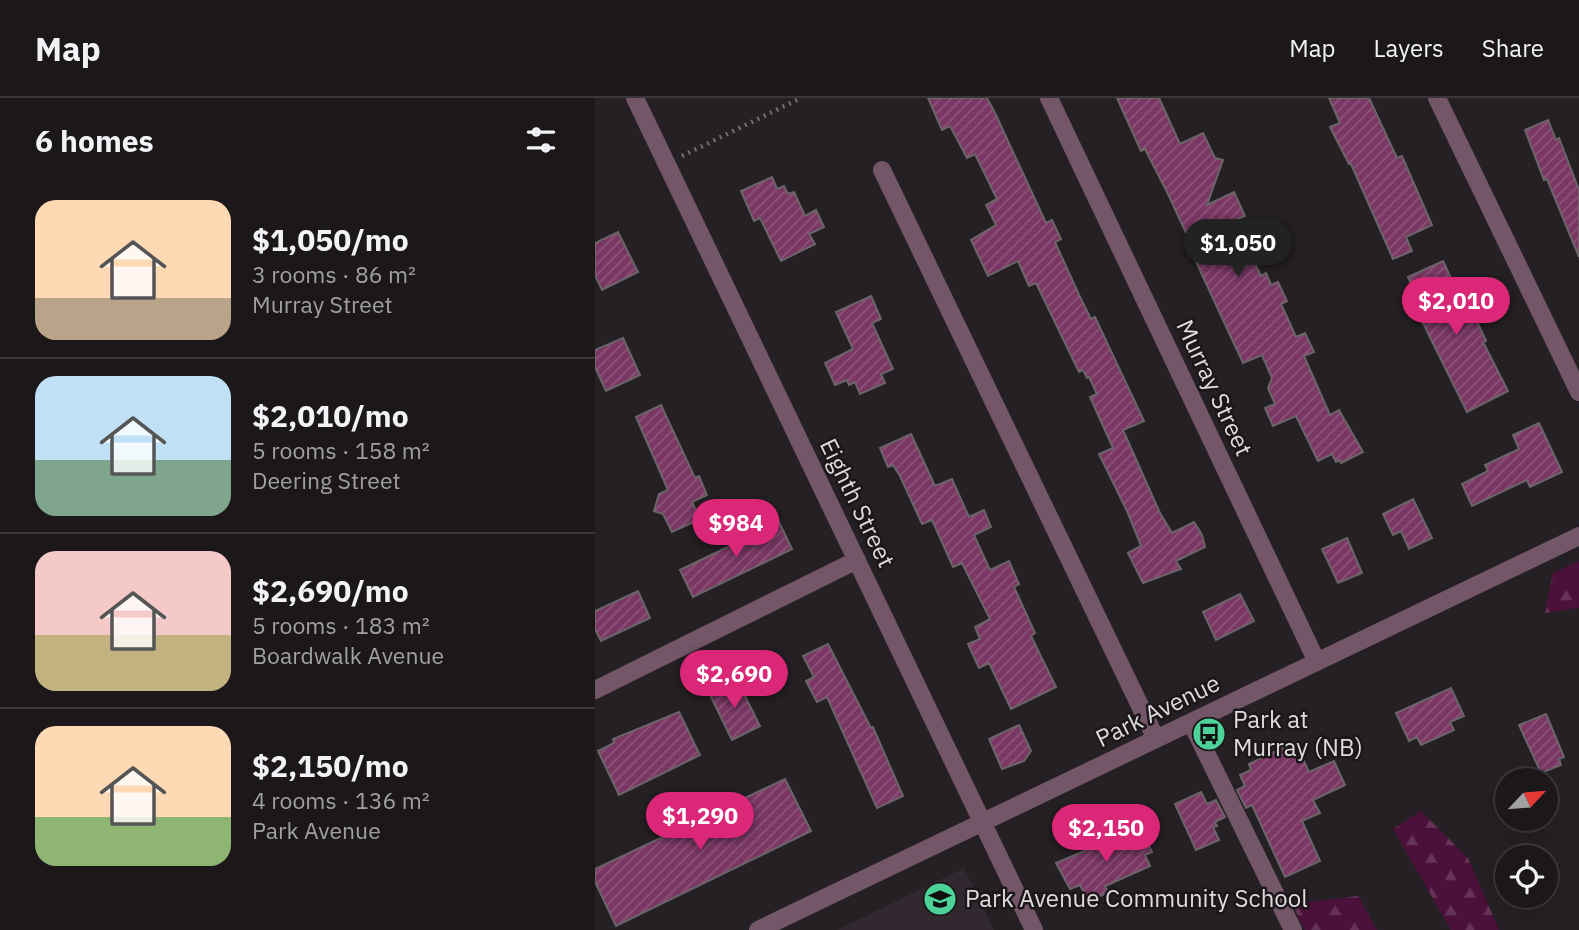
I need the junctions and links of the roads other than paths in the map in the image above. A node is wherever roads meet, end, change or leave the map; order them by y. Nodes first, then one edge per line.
1 (635, 98) edge
2 (1049, 98) edge
3 (1437, 98) edge
4 (882, 170) dead end
5 (1579, 392) edge
6 (1579, 536) edge
7 (857, 560) junction
8 (1317, 662) junction
9 (595, 690) edge
10 (1191, 722) junction
11 (1156, 739) junction
12 (983, 822) junction
13 (758, 930) edge
14 (1034, 930) edge
15 (1293, 930) edge

1 - 7 street, Eighth Street
2 - 8 street, Murray Street
3 - 5 street
4 - 11 street
6 - 8 street, Park Avenue
7 - 9 street
7 - 12 street, Eighth Street
8 - 10 street, Park Avenue
10 - 11 street, Park Avenue
10 - 15 street
11 - 12 street, Park Avenue
12 - 13 street, Park Avenue
12 - 14 street, Eighth Street

